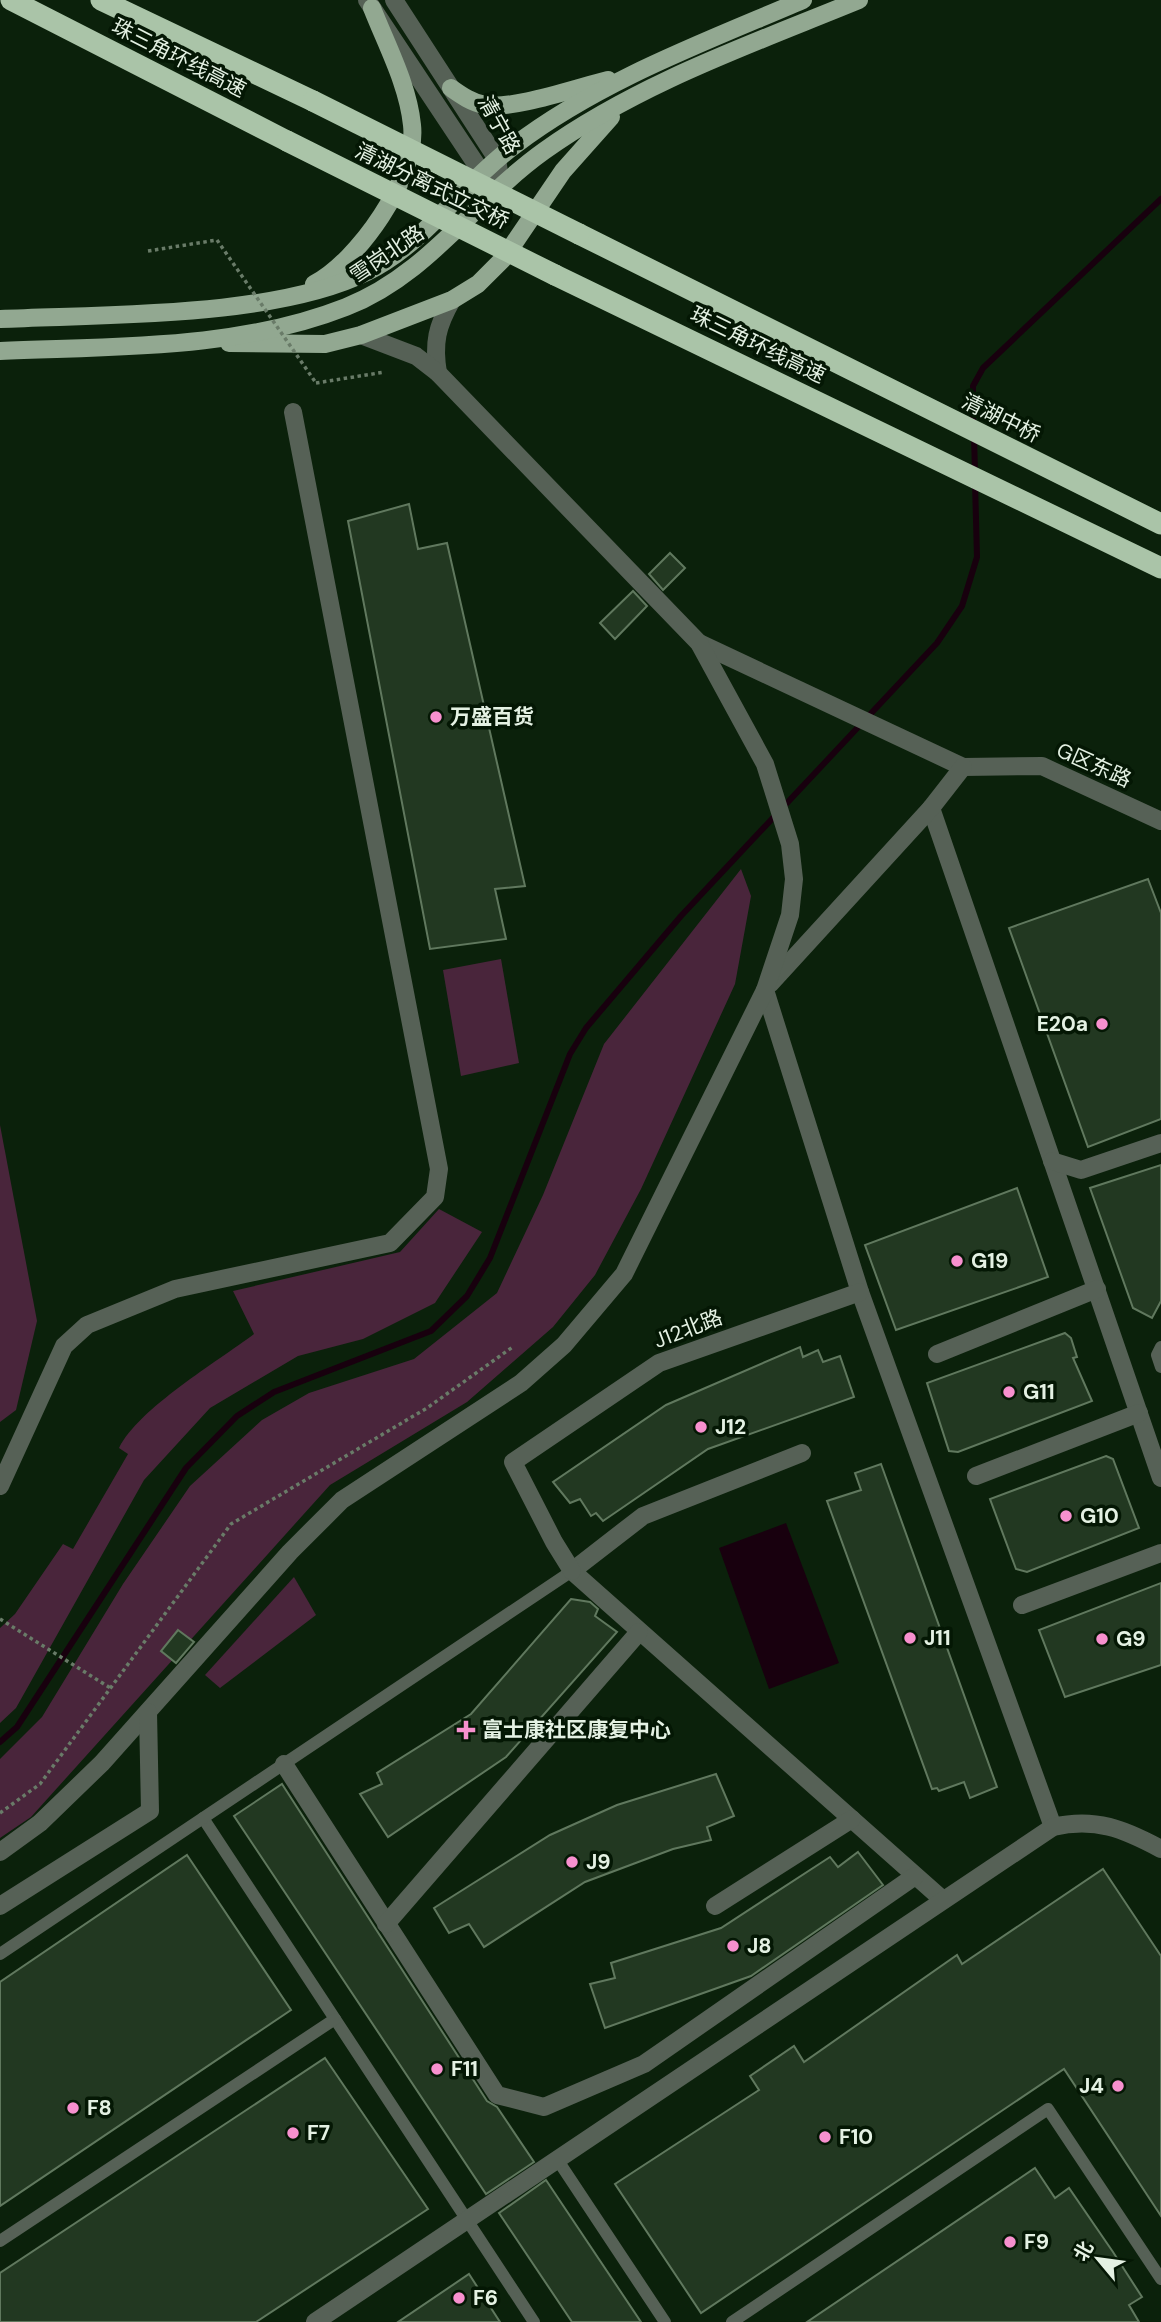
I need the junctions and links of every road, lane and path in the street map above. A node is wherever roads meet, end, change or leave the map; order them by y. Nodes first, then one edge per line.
1 (11, 0) edge
2 (102, 0) edge
3 (394, 0) edge
4 (803, 0) edge
5 (859, 0) edge
6 (370, 4) edge
7 (635, 73) junction
8 (451, 88) junction
9 (642, 93) junction
10 (313, 101) joint
11 (286, 141) joint
12 (497, 159) junction
13 (482, 173) junction
14 (502, 186) junction
15 (579, 234) joint
16 (148, 251) dead end
17 (555, 275) joint
18 (294, 295) junction
19 (452, 300) junction
20 (0, 319) edge
21 (361, 335) junction
22 (194, 342) junction
23 (0, 351) edge
24 (385, 372) dead end
25 (438, 373) junction
26 (293, 412) dead end
27 (938, 414) joint
28 (1161, 524) edge
29 (1161, 568) edge
30 (699, 643) junction
31 (963, 767) junction
32 (931, 808) junction
33 (1161, 821) edge
34 (765, 990) junction
35 (1161, 1143) edge
36 (1052, 1161) junction
37 (1097, 1289) junction
38 (860, 1292) junction
39 (514, 1346) dead end
40 (1161, 1347) edge
41 (937, 1354) dead end
42 (1161, 1367) edge
43 (1139, 1413) junction
44 (802, 1453) dead end
45 (976, 1476) dead end
46 (1161, 1478) edge
47 (0, 1486) edge
48 (1161, 1553) edge
49 (572, 1571) junction
50 (1023, 1605) dead end
51 (0, 1619) edge
52 (639, 1632) junction
53 (112, 1689) junction
54 (148, 1712) junction
55 (284, 1764) junction
56 (0, 1813) edge
57 (203, 1818) junction
58 (852, 1819) junction
59 (1053, 1827) junction
60 (1161, 1849) edge
61 (0, 1852) edge
62 (915, 1875) junction
63 (943, 1900) junction
64 (0, 1906) edge
65 (715, 1906) dead end
66 (386, 1924) junction
67 (0, 1954) edge
68 (335, 2019) junction
69 (557, 2159) junction
70 (467, 2220) junction
71 (0, 2241) edge
72 (1161, 2279) edge
73 (315, 2322) edge
74 (534, 2322) edge
75 (665, 2322) edge
76 (733, 2322) edge

1 - 11 highway, 珠三角环线高速
2 - 10 highway, 珠三角环线高速
3 - 8 street, 清宁路
4 - 7 main road, 雪岗北路
5 - 9 main road, 雪岗北路
6 - 13 street, 清宁路
6 - 18 main road
7 - 8 main road
7 - 12 main road, 雪岗北路
8 - 12 street, 清宁路
9 - 14 main road, 雪岗北路
9 - 19 main road
10 - 15 highway, 清湖分离式立交桥, bridge
11 - 17 highway, 清湖分离式立交桥, bridge
12 - 13 main road, 雪岗北路
12 - 14 street, 清宁路
13 - 14 street, 清宁路
13 - 18 main road, 雪岗北路
14 - 22 main road, 雪岗北路
15 - 27 highway, 珠三角环线高速
16 - 24 path, bridge
17 - 29 highway, 珠三角环线高速
18 - 20 main road, 雪岗北路
19 - 21 main road
19 - 25 street
21 - 22 main road
21 - 25 street
22 - 23 main road, 雪岗北路
25 - 30 street
26 - 47 street
27 - 28 highway, 清湖中桥
30 - 31 street
30 - 34 street
31 - 32 street
31 - 33 street, G区东路
32 - 34 street
32 - 36 street
34 - 38 street
34 - 54 street
35 - 36 street
36 - 37 street
37 - 41 street
37 - 43 street
38 - 49 street, J12北路
38 - 59 street
39 - 53 path
40 - 42 lane
43 - 45 street
43 - 46 street
44 - 49 street
48 - 50 street
49 - 52 street
49 - 55 lane
51 - 53 path
52 - 58 street
52 - 66 street
53 - 56 path
54 - 61 street
54 - 64 street
55 - 57 lane
55 - 66 street
57 - 67 lane
57 - 68 lane
58 - 62 street
58 - 65 street
59 - 60 street
59 - 63 street
62 - 63 street
62 - 66 street
63 - 69 street
68 - 70 lane
68 - 71 lane
69 - 70 street
69 - 75 lane
70 - 73 street
70 - 74 lane
72 - 76 lane

